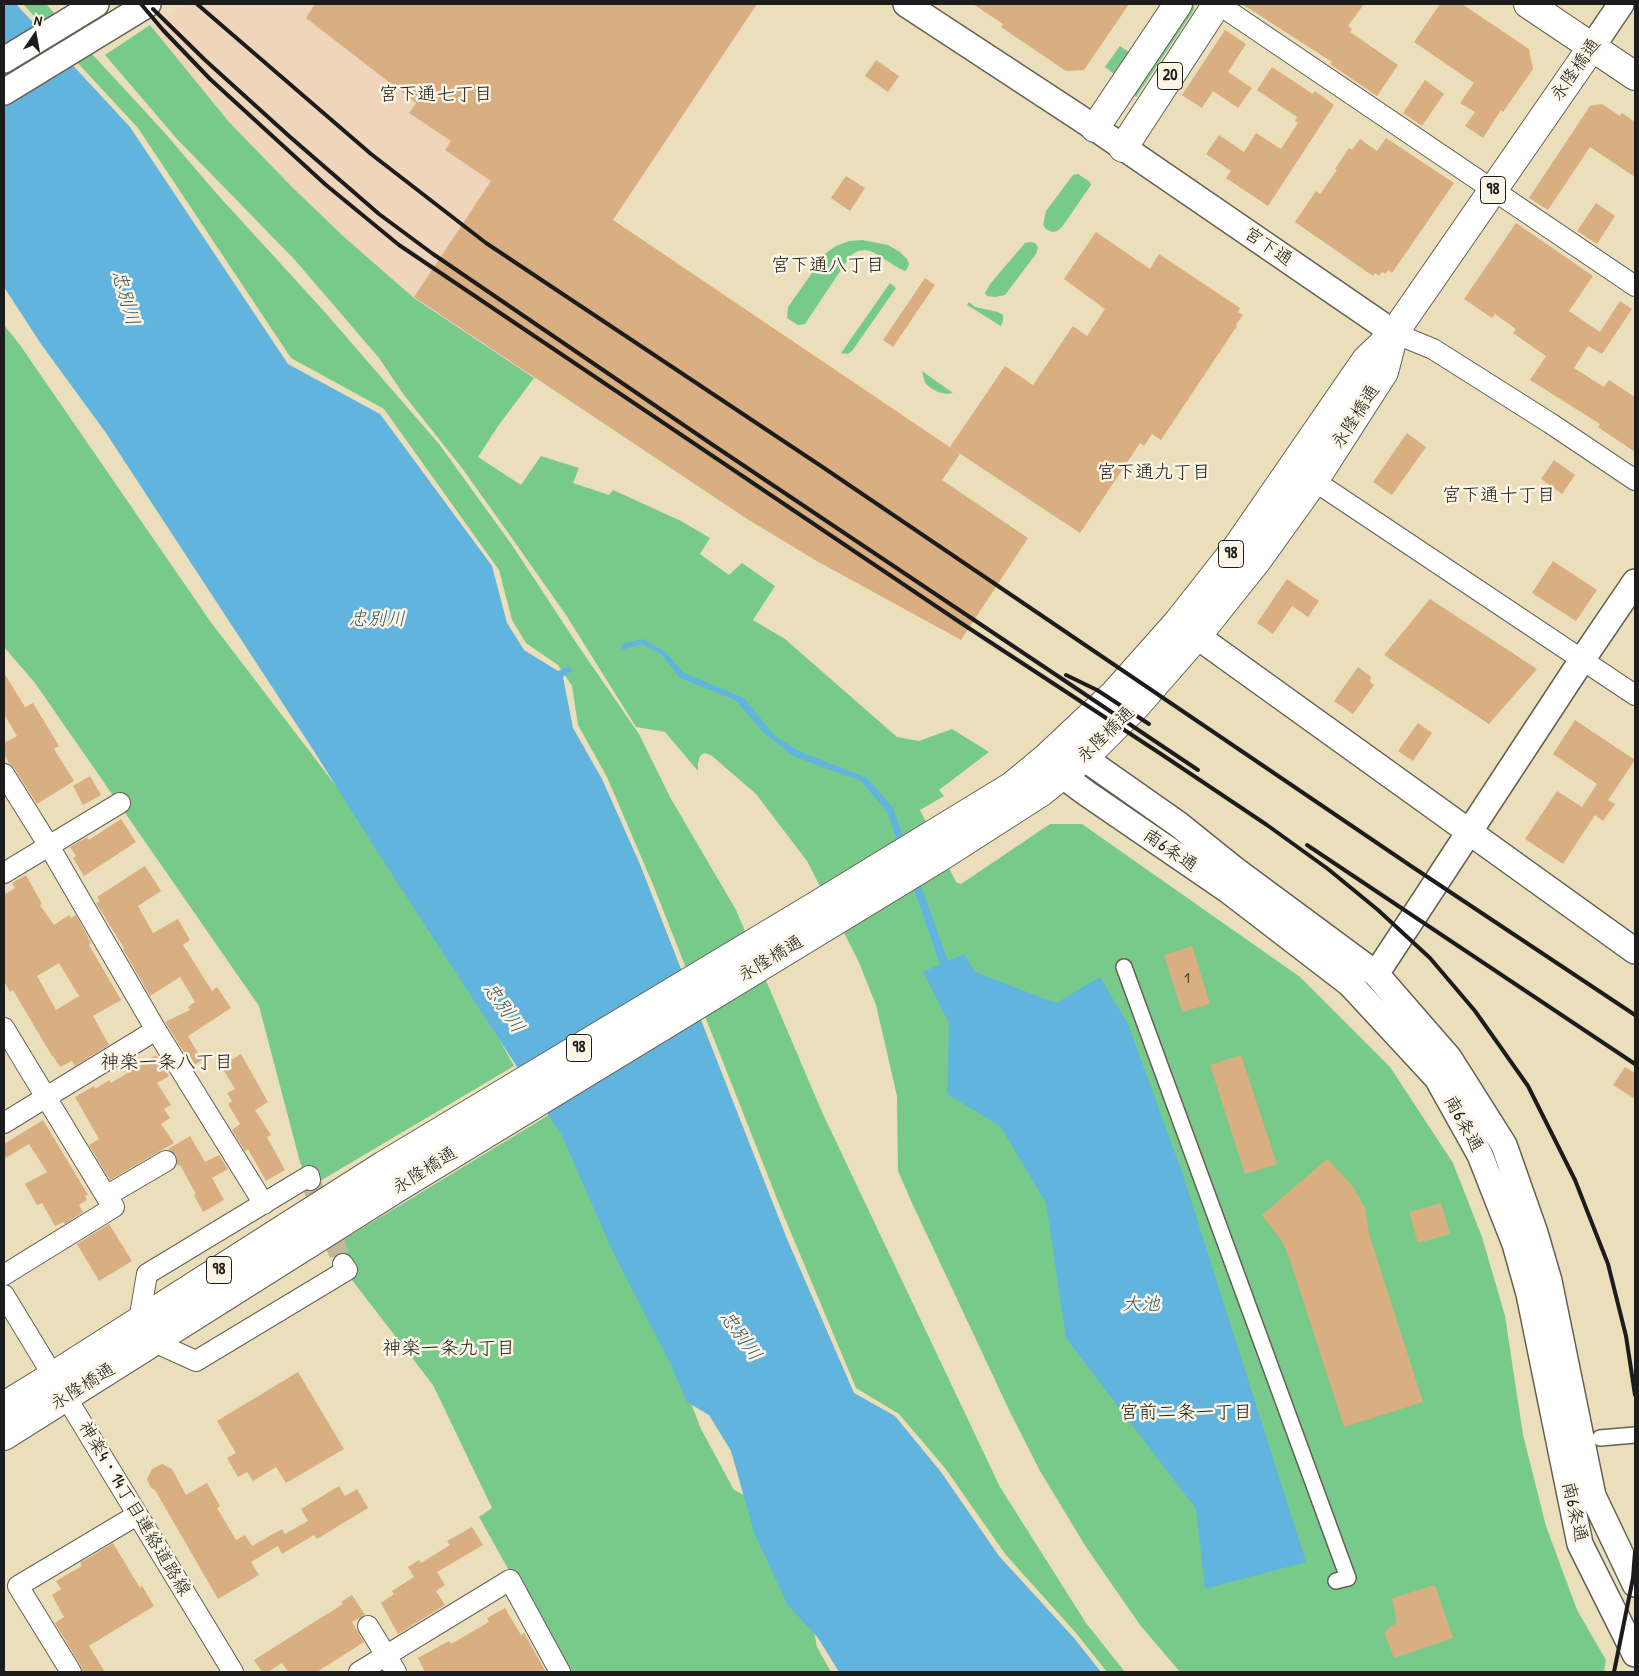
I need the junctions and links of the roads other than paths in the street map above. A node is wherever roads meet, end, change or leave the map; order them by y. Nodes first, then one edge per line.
1 (96, 4) edge
2 (148, 4) edge
3 (906, 4) edge
4 (1178, 4) edge
5 (1217, 4) edge
6 (1528, 4) edge
7 (1622, 4) edge
8 (1592, 47) junction
9 (4, 60) edge
10 (1635, 76) edge
11 (4, 92) edge
12 (1095, 128) junction
13 (1124, 148) junction
14 (1493, 190) junction
15 (1635, 286) edge
16 (1394, 333) junction
17 (1303, 474) junction
18 (1635, 480) edge
19 (1635, 582) edge
20 (1188, 629) junction
21 (1582, 660) junction
22 (1635, 695) edge
23 (1084, 758) junction
24 (1056, 759) junction
25 (4, 774) edge
26 (120, 803) dead end
27 (1469, 832) junction
28 (49, 846) junction
29 (4, 873) edge
30 (1635, 951) edge
31 (1124, 967) dead end
32 (1376, 974) junction
33 (4, 1028) edge
34 (156, 1030) junction
35 (46, 1097) junction
36 (4, 1123) edge
37 (166, 1161) dead end
38 (310, 1180) dead end
39 (106, 1196) junction
40 (264, 1204) junction
41 (343, 1264) dead end
42 (4, 1275) edge
43 (4, 1295) edge
44 (147, 1331) junction
45 (60, 1387) junction
46 (4, 1406) edge
47 (1635, 1435) edge
48 (4, 1436) edge
49 (1600, 1438) dead end
50 (137, 1514) junction
51 (1336, 1582) dead end
52 (1635, 1584) edge
53 (368, 1626) dead end
54 (1635, 1654) edge
55 (391, 1664) edge
56 (70, 1672) edge
57 (233, 1672) edge
58 (360, 1672) edge
59 (560, 1672) edge

1 - 9 street
2 - 11 street
3 - 12 street, 宮下通
4 - 12 main road, 20
5 - 13 main road, 20
5 - 14 street
6 - 8 main road
7 - 8 street, 永隆橋通
8 - 10 main road
8 - 14 main road, 永隆橋通 / 98
12 - 13 street, 宮下通
13 - 16 street, 宮下通
14 - 15 street
14 - 16 main road, 永隆橋通 / 98
16 - 17 main road, 永隆橋通 / 98
16 - 18 street, 宮下通
17 - 20 main road, 永隆橋通 / 98
17 - 21 street
19 - 21 street
20 - 23 main road, 永隆橋通 / 98
20 - 24 main road, 永隆橋通 / 98
20 - 27 street
21 - 22 street
21 - 27 street
23 - 24 main road, 永隆橋通 / 98
23 - 32 street, 南6条通
24 - 44 main road, 永隆橋通 / 98
24 - 54 street, 南6条通
25 - 28 street
26 - 28 street
27 - 30 street
27 - 32 street
28 - 29 street
28 - 34 street
31 - 51 street
32 - 52 street, 南6条通
33 - 35 street
34 - 35 street
34 - 40 street
35 - 36 street
35 - 39 street
37 - 39 street
38 - 40 street
39 - 42 street
40 - 44 street
41 - 44 street
43 - 45 street, 神楽4・14丁目連絡道路線
44 - 45 main road, 永隆橋通 / 98
45 - 46 main road, 永隆橋通 / 98
45 - 48 main road, 永隆橋通 / 98
45 - 50 street, 神楽4・14丁目連絡道路線
47 - 49 street
50 - 56 street
50 - 57 street, 神楽4・14丁目連絡道路線
53 - 55 street
55 - 58 street
55 - 59 street

